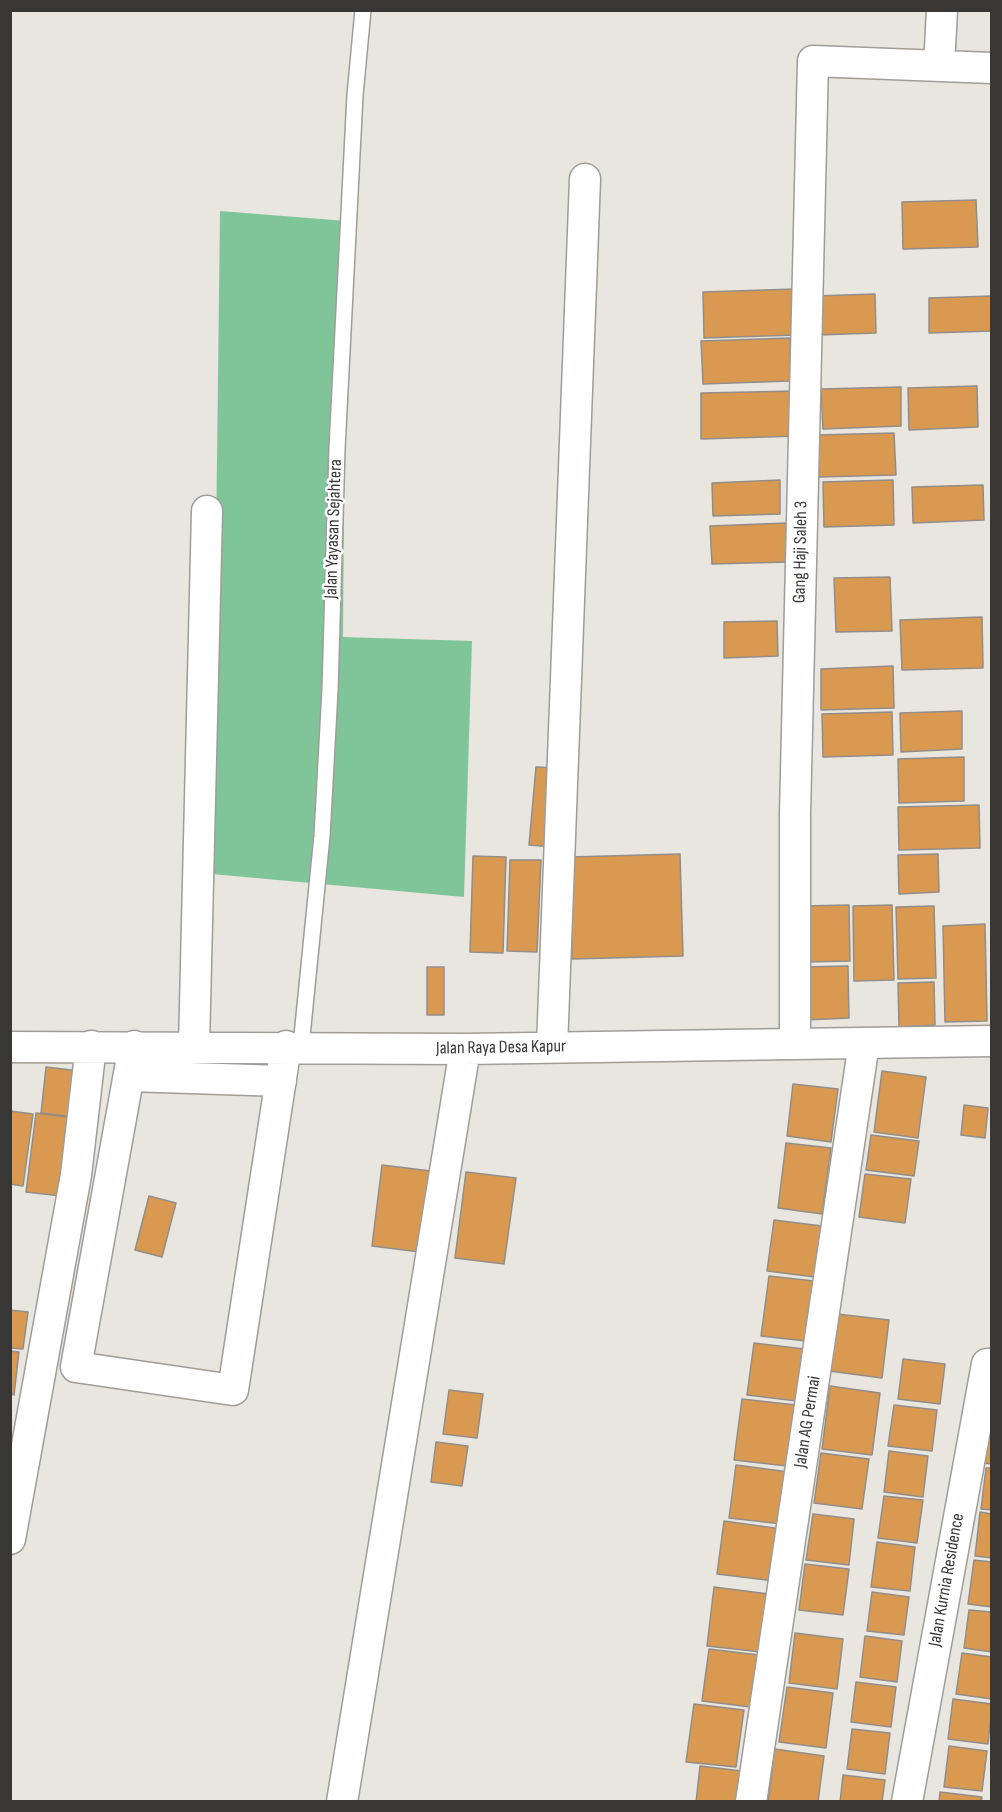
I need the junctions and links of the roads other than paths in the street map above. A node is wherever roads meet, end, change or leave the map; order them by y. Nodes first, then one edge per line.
1 (363, 10) edge
2 (942, 10) edge
3 (939, 66) junction
4 (992, 68) edge
5 (585, 179) dead end
6 (207, 511) dead end
7 (992, 1041) edge
8 (795, 1042) junction
9 (864, 1043) junction
10 (91, 1046) junction
11 (134, 1046) junction
12 (294, 1046) junction
13 (10, 1047) edge
14 (194, 1047) junction
15 (552, 1047) junction
16 (465, 1049) junction
17 (129, 1076) junction
18 (281, 1081) junction
19 (992, 1364) edge
20 (10, 1539) edge
21 (342, 1802) edge
22 (751, 1802) edge
23 (907, 1802) edge

1 - 12 lane, Jalan Yayasan Sejahtera
2 - 3 street
3 - 4 street
3 - 8 street, Gang Haji Saleh 3
5 - 15 street
6 - 14 street
7 - 9 street, Jalan Raya Desa Kapur
8 - 9 street, Jalan Raya Desa Kapur
8 - 15 street, Jalan Raya Desa Kapur
9 - 22 street, Jalan AG Permai
10 - 11 street, Jalan Raya Desa Kapur
10 - 13 street, Jalan Raya Desa Kapur
10 - 20 street
11 - 14 street, Jalan Raya Desa Kapur
11 - 17 street
12 - 14 street, Jalan Raya Desa Kapur
12 - 16 street, Jalan Raya Desa Kapur
12 - 18 street
15 - 16 street, Jalan Raya Desa Kapur
16 - 21 street
17 - 18 street
17 - 18 street
19 - 23 street, Jalan Kurnia Residence

